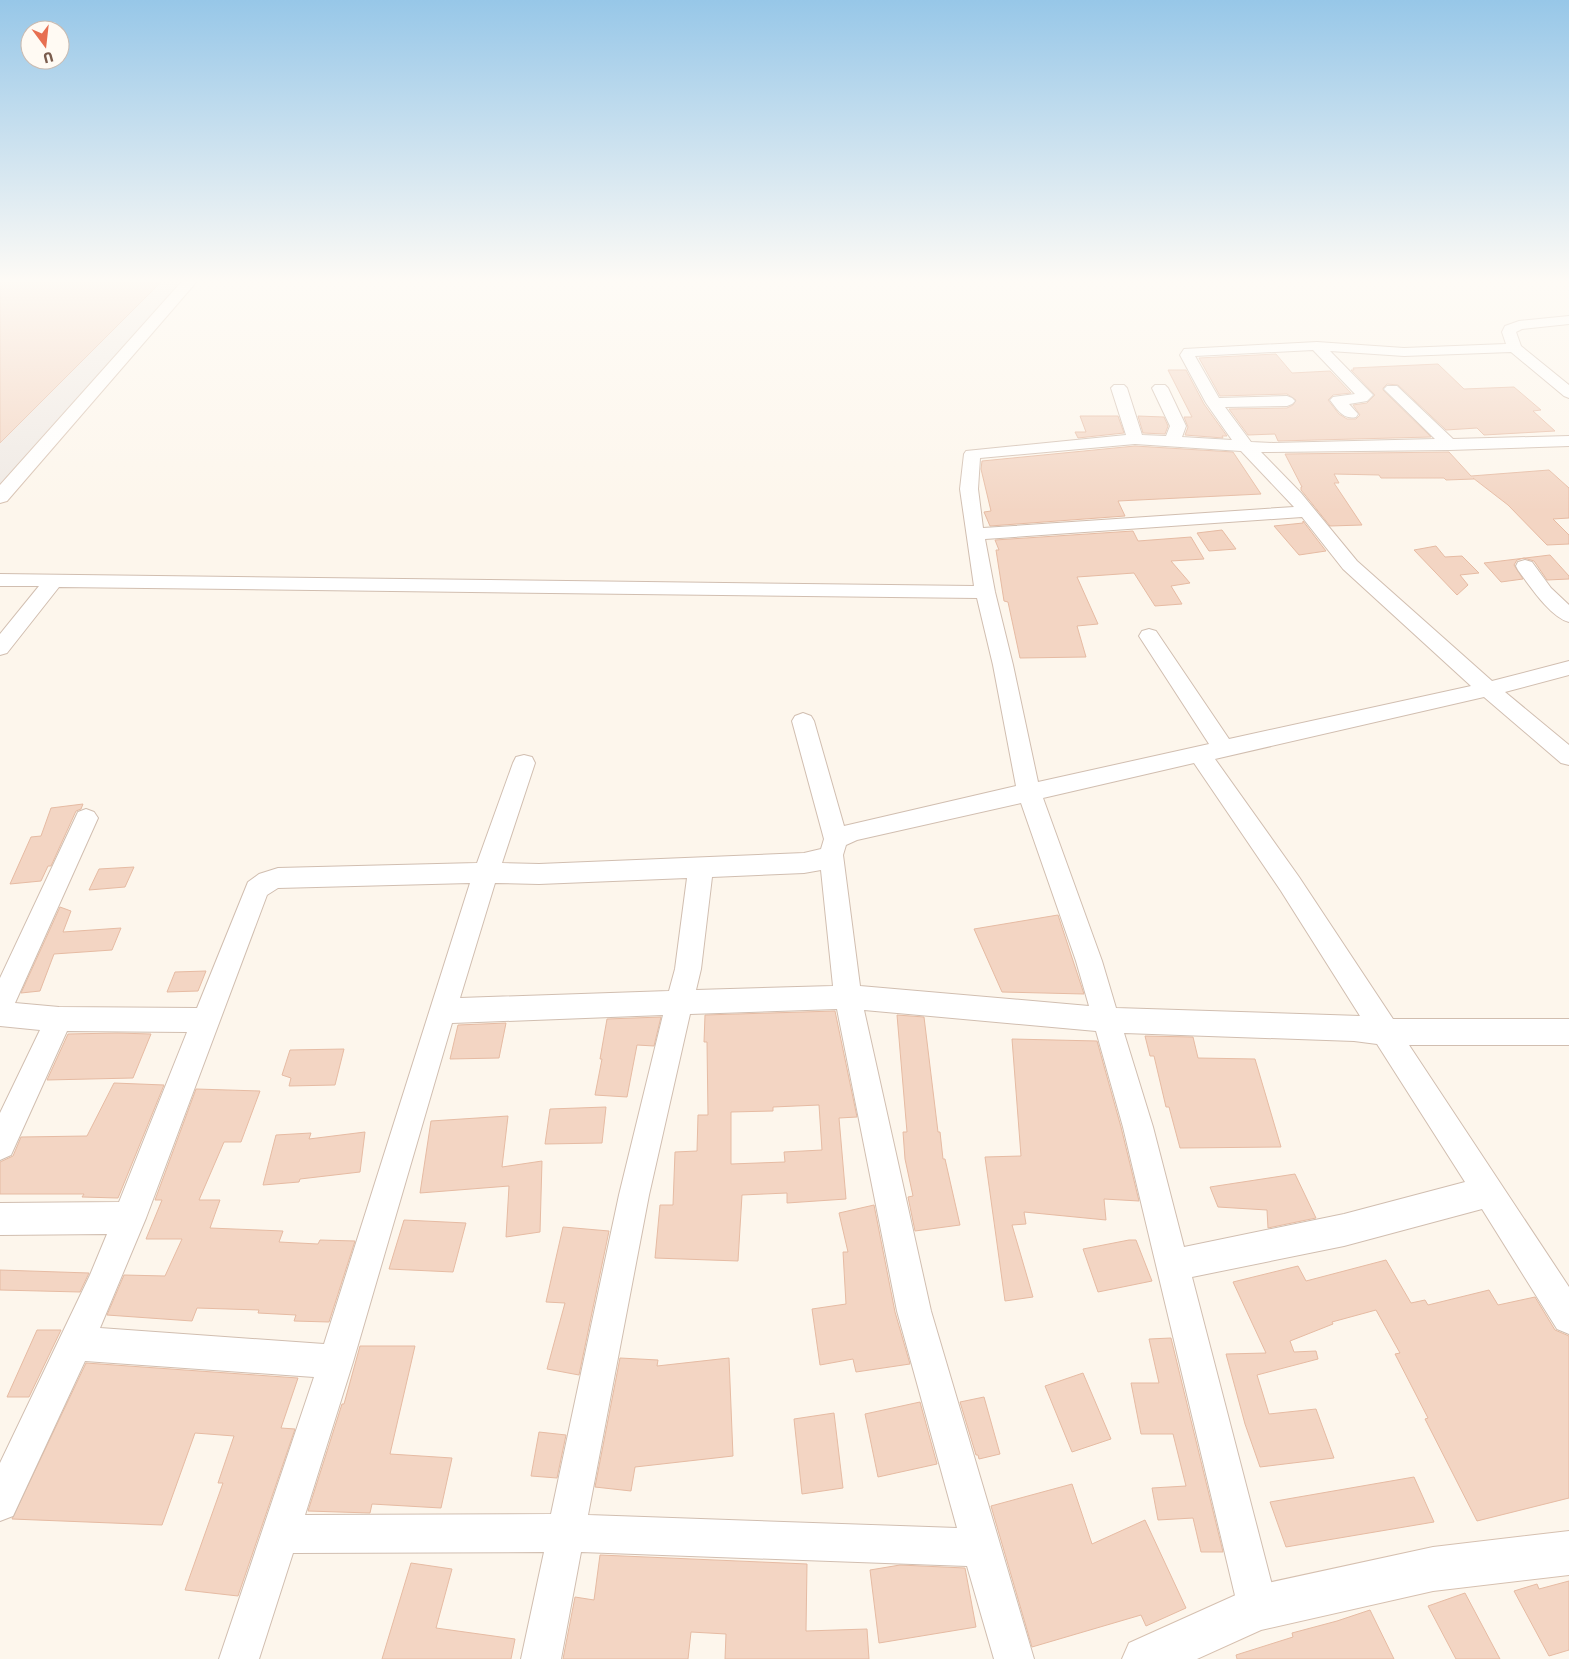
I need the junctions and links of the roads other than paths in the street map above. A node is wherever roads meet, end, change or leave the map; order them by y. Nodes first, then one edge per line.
1 (124, 356) edge
2 (1188, 356) edge
3 (1327, 356) edge
4 (1524, 356) edge
5 (1119, 388) dead end
6 (1160, 388) dead end
7 (1392, 389) dead end
8 (1569, 393) edge
9 (1287, 401) dead end
10 (1214, 403) junction
11 (1350, 414) dead end
12 (1135, 439) junction
13 (1173, 440) junction
14 (1569, 441) edge
15 (1450, 445) junction
16 (1247, 447) junction
17 (0, 497) edge
18 (1307, 511) junction
19 (975, 534) junction
20 (1525, 566) dead end
21 (0, 580) edge
22 (53, 581) junction
23 (985, 592) junction
24 (1569, 616) edge
25 (1149, 636) dead end
26 (0, 648) edge
27 (1569, 668) edge
28 (1488, 689) junction
29 (803, 721) dead end
30 (1211, 751) junction
31 (1569, 757) edge
32 (524, 763) dead end
33 (1029, 792) junction
34 (86, 818) dead end
35 (833, 847) junction
36 (701, 868) junction
37 (486, 873) junction
38 (848, 998) junction
39 (679, 1003) junction
40 (0, 1007) edge
41 (442, 1011) junction
42 (0, 1014) edge
43 (59, 1019) junction
44 (204, 1020) junction
45 (1107, 1020) junction
46 (1385, 1032) junction
47 (1569, 1032) edge
48 (0, 1145) edge
49 (1487, 1192) junction
50 (130, 1218) junction
51 (0, 1219) edge
52 (1174, 1265) junction
53 (1569, 1317) edge
54 (76, 1344) junction
55 (336, 1362) junction
56 (0, 1503) edge
57 (568, 1533) junction
58 (280, 1534) junction
59 (982, 1548) junction
60 (1569, 1553) edge
61 (1258, 1608) junction
62 (239, 1659) edge
63 (541, 1659) edge
64 (1014, 1659) edge
65 (1145, 1659) edge

1 - 17 street
2 - 10 street
3 - 11 street
4 - 8 street
5 - 12 street
6 - 13 street
7 - 15 street
9 - 10 street
10 - 16 street
12 - 13 street
12 - 19 street
13 - 16 street
14 - 15 street
15 - 16 street
16 - 18 street
18 - 19 street
18 - 28 street
19 - 23 street
20 - 24 street
21 - 22 street
22 - 23 street
22 - 26 street
23 - 33 street
25 - 30 street
27 - 28 street
28 - 30 street
28 - 31 street
29 - 35 street
30 - 33 street
30 - 46 street
32 - 37 street
33 - 35 street
33 - 45 street
34 - 40 street
35 - 36 street
35 - 38 street
36 - 37 street
36 - 39 street
37 - 41 street
37 - 44 street
38 - 39 street
38 - 45 street
38 - 59 street
39 - 41 street
39 - 57 street
41 - 55 street
42 - 43 street
43 - 44 street
43 - 48 street
44 - 50 street
45 - 46 street
45 - 52 street
46 - 47 street
46 - 49 street
49 - 52 street
49 - 53 street
50 - 51 street
50 - 54 street
52 - 61 street
54 - 55 street
54 - 56 street
55 - 58 street
57 - 58 street
57 - 59 street
57 - 63 street
58 - 62 street
59 - 64 street
60 - 61 street
61 - 65 street

